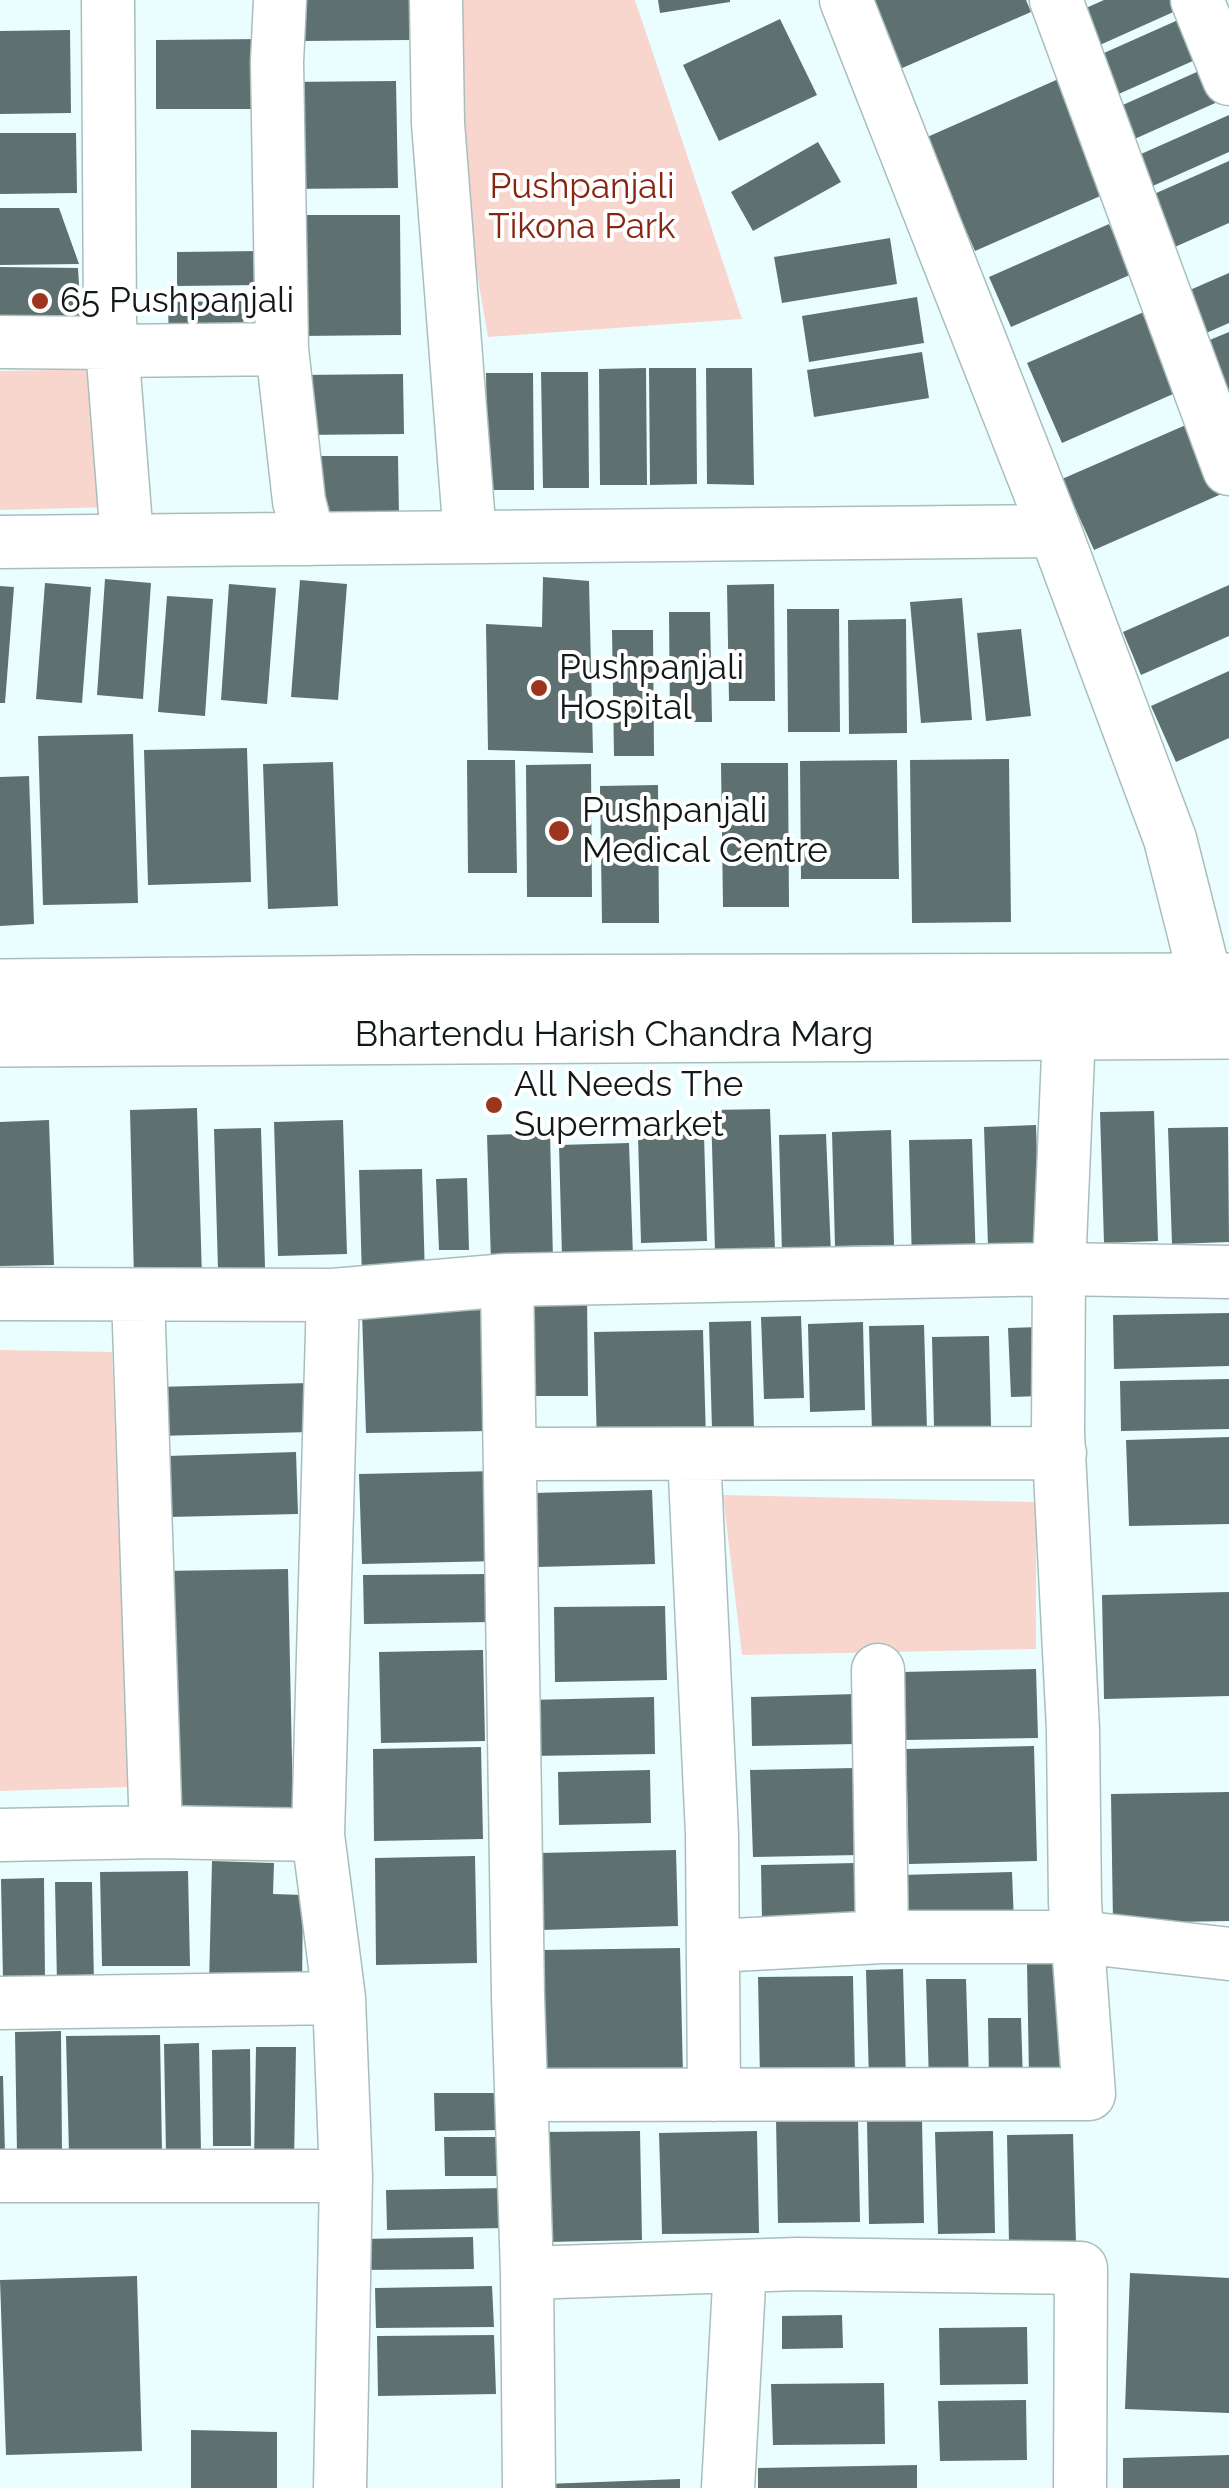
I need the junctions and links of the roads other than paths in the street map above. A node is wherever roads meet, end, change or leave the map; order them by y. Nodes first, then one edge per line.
1 (108, 0) edge
2 (280, 0) edge
3 (436, 0) edge
4 (846, 0) edge
5 (1056, 0) edge
6 (1197, 0) edge
7 (1229, 79) edge
8 (0, 342) edge
9 (113, 347) junction
10 (282, 349) junction
11 (1229, 469) edge
12 (1055, 531) junction
13 (470, 537) junction
14 (128, 539) junction
15 (310, 539) junction
16 (0, 542) edge
17 (1218, 981) edge
18 (0, 987) edge
19 (1229, 1031) edge
20 (1069, 1032) junction
21 (0, 1039) edge
22 (1058, 1269) junction
23 (1229, 1272) edge
24 (507, 1280) junction
25 (0, 1294) edge
26 (138, 1296) junction
27 (333, 1296) junction
28 (1060, 1453) junction
29 (511, 1454) junction
30 (694, 1455) junction
31 (878, 1670) dead end
32 (156, 1832) junction
33 (0, 1834) edge
34 (318, 1835) junction
35 (1079, 1937) junction
36 (882, 1938) junction
37 (715, 1946) junction
38 (1229, 1954) edge
39 (339, 1998) junction
40 (0, 2003) edge
41 (521, 2095) junction
42 (714, 2095) junction
43 (0, 2176) edge
44 (346, 2176) junction
45 (740, 2266) junction
46 (527, 2272) junction
47 (340, 2488) edge
48 (529, 2488) edge
49 (728, 2488) edge
50 (1080, 2488) edge

1 - 9 street
2 - 10 street
3 - 13 street
4 - 12 street
5 - 11 street
6 - 7 street
8 - 9 street
9 - 10 street
9 - 14 street
10 - 15 street
12 - 13 street
12 - 17 street
13 - 15 street
14 - 15 street
14 - 16 street
17 - 18 main road, Bhartendu Harish Chandra Marg
19 - 20 main road, Bhartendu Harish Chandra Marg
20 - 21 main road, Bhartendu Harish Chandra Marg
20 - 22 street
22 - 23 street
22 - 24 street
22 - 28 street
24 - 27 street
24 - 29 street
25 - 26 street
26 - 27 street
26 - 32 street
27 - 34 street
28 - 30 street
28 - 35 street
29 - 30 street
29 - 41 street
30 - 37 street
31 - 36 street
32 - 33 street
32 - 34 street
34 - 39 street
35 - 36 street
35 - 38 street
35 - 42 street
36 - 37 street
37 - 42 street
39 - 40 street
39 - 44 street
41 - 42 street
41 - 46 street
43 - 44 street
44 - 47 street
45 - 46 street
45 - 49 street
45 - 50 street
46 - 48 street

